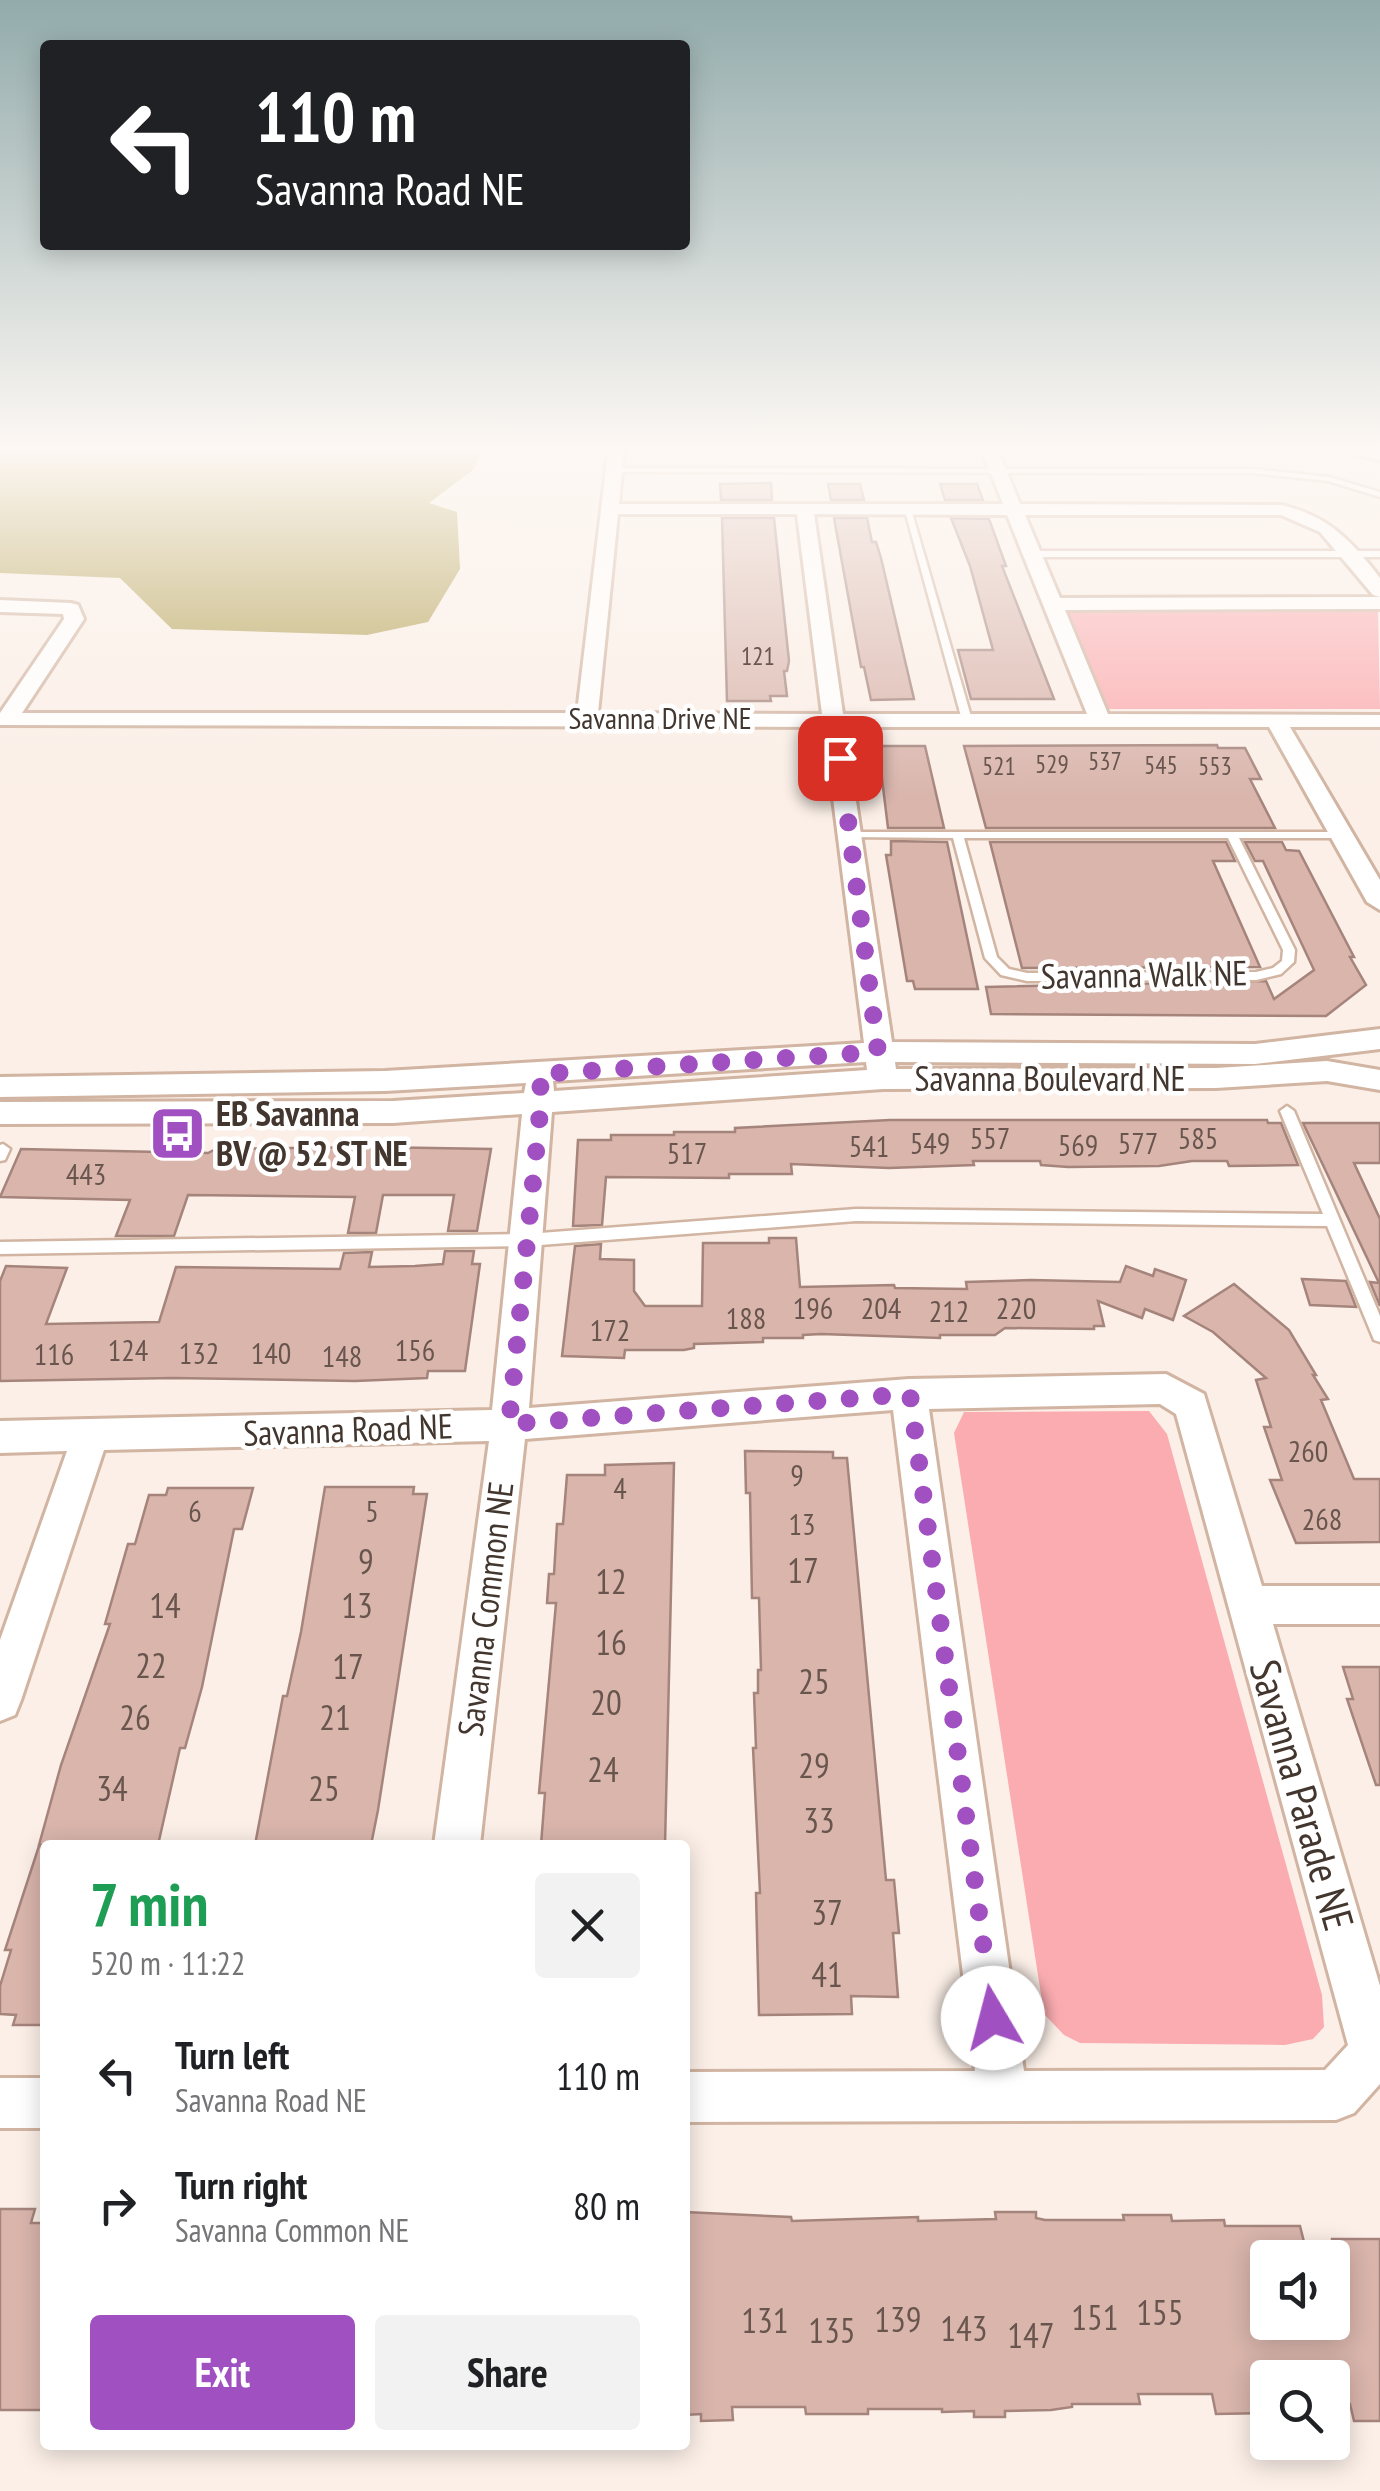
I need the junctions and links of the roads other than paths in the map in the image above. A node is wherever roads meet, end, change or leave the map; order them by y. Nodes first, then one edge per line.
1 (604, 567) edge
2 (813, 567) edge
3 (924, 567) edge
4 (1039, 567) edge
5 (1362, 567) edge
6 (1380, 590) edge
7 (1054, 604) junction
8 (1380, 604) edge
9 (0, 606) edge
10 (4, 718) edge
11 (587, 719) junction
12 (836, 720) junction
13 (967, 720) junction
14 (1100, 720) junction
15 (1276, 722) junction
16 (1380, 722) edge
17 (849, 835) junction
18 (958, 835) junction
19 (1232, 835) junction
20 (1342, 835) junction
21 (1369, 863) edge
22 (1380, 902) edge
23 (1380, 1039) edge
24 (880, 1066) junction
25 (1380, 1080) edge
26 (0, 1087) edge
27 (540, 1088) junction
28 (1287, 1111) dead end
29 (0, 1113) edge
30 (1332, 1220) junction
31 (527, 1240) junction
32 (0, 1248) edge
33 (1380, 1335) edge
34 (910, 1394) junction
35 (509, 1424) junction
36 (0, 1438) edge
37 (90, 1438) junction
38 (1249, 1605) junction
39 (1380, 1605) edge
40 (0, 1700) edge
41 (458, 1840) edge
42 (1004, 2096) junction
43 (690, 2097) edge
44 (40, 2102) edge
45 (0, 2103) edge

1 - 11 street
2 - 12 street
3 - 13 lane
4 - 7 street
5 - 6 street
7 - 8 street
7 - 14 street
9 - 10 street
10 - 11 street, Savanna Drive NE
11 - 12 street, Savanna Drive NE
12 - 13 street, Savanna Drive NE
12 - 17 street
13 - 14 street, Savanna Drive NE
14 - 15 street, Savanna Drive NE
15 - 16 street, Savanna Drive NE
15 - 20 street
17 - 18 lane
17 - 24 street
18 - 19 lane
18 - 19 lane, Savanna Walk NE
19 - 20 lane
20 - 21 street
21 - 22 street
23 - 24 street, Savanna Boulevard NE
24 - 25 street, Savanna Boulevard NE
24 - 27 street, Savanna Boulevard NE
26 - 27 street, Savanna Boulevard NE
27 - 29 street, Savanna Boulevard NE
27 - 31 street, Savanna Common NE
28 - 30 lane
30 - 31 lane
30 - 33 lane
31 - 32 lane
31 - 35 street, Savanna Common NE
34 - 35 street, Savanna Road NE
34 - 38 street, Savanna Road NE
34 - 42 street
35 - 37 street, Savanna Road NE
35 - 41 street, Savanna Common NE
36 - 37 street, Savanna Road NE
37 - 40 street
38 - 39 street
38 - 42 street, Savanna Parade NE
42 - 43 street, Savanna Parade NE
44 - 45 street

